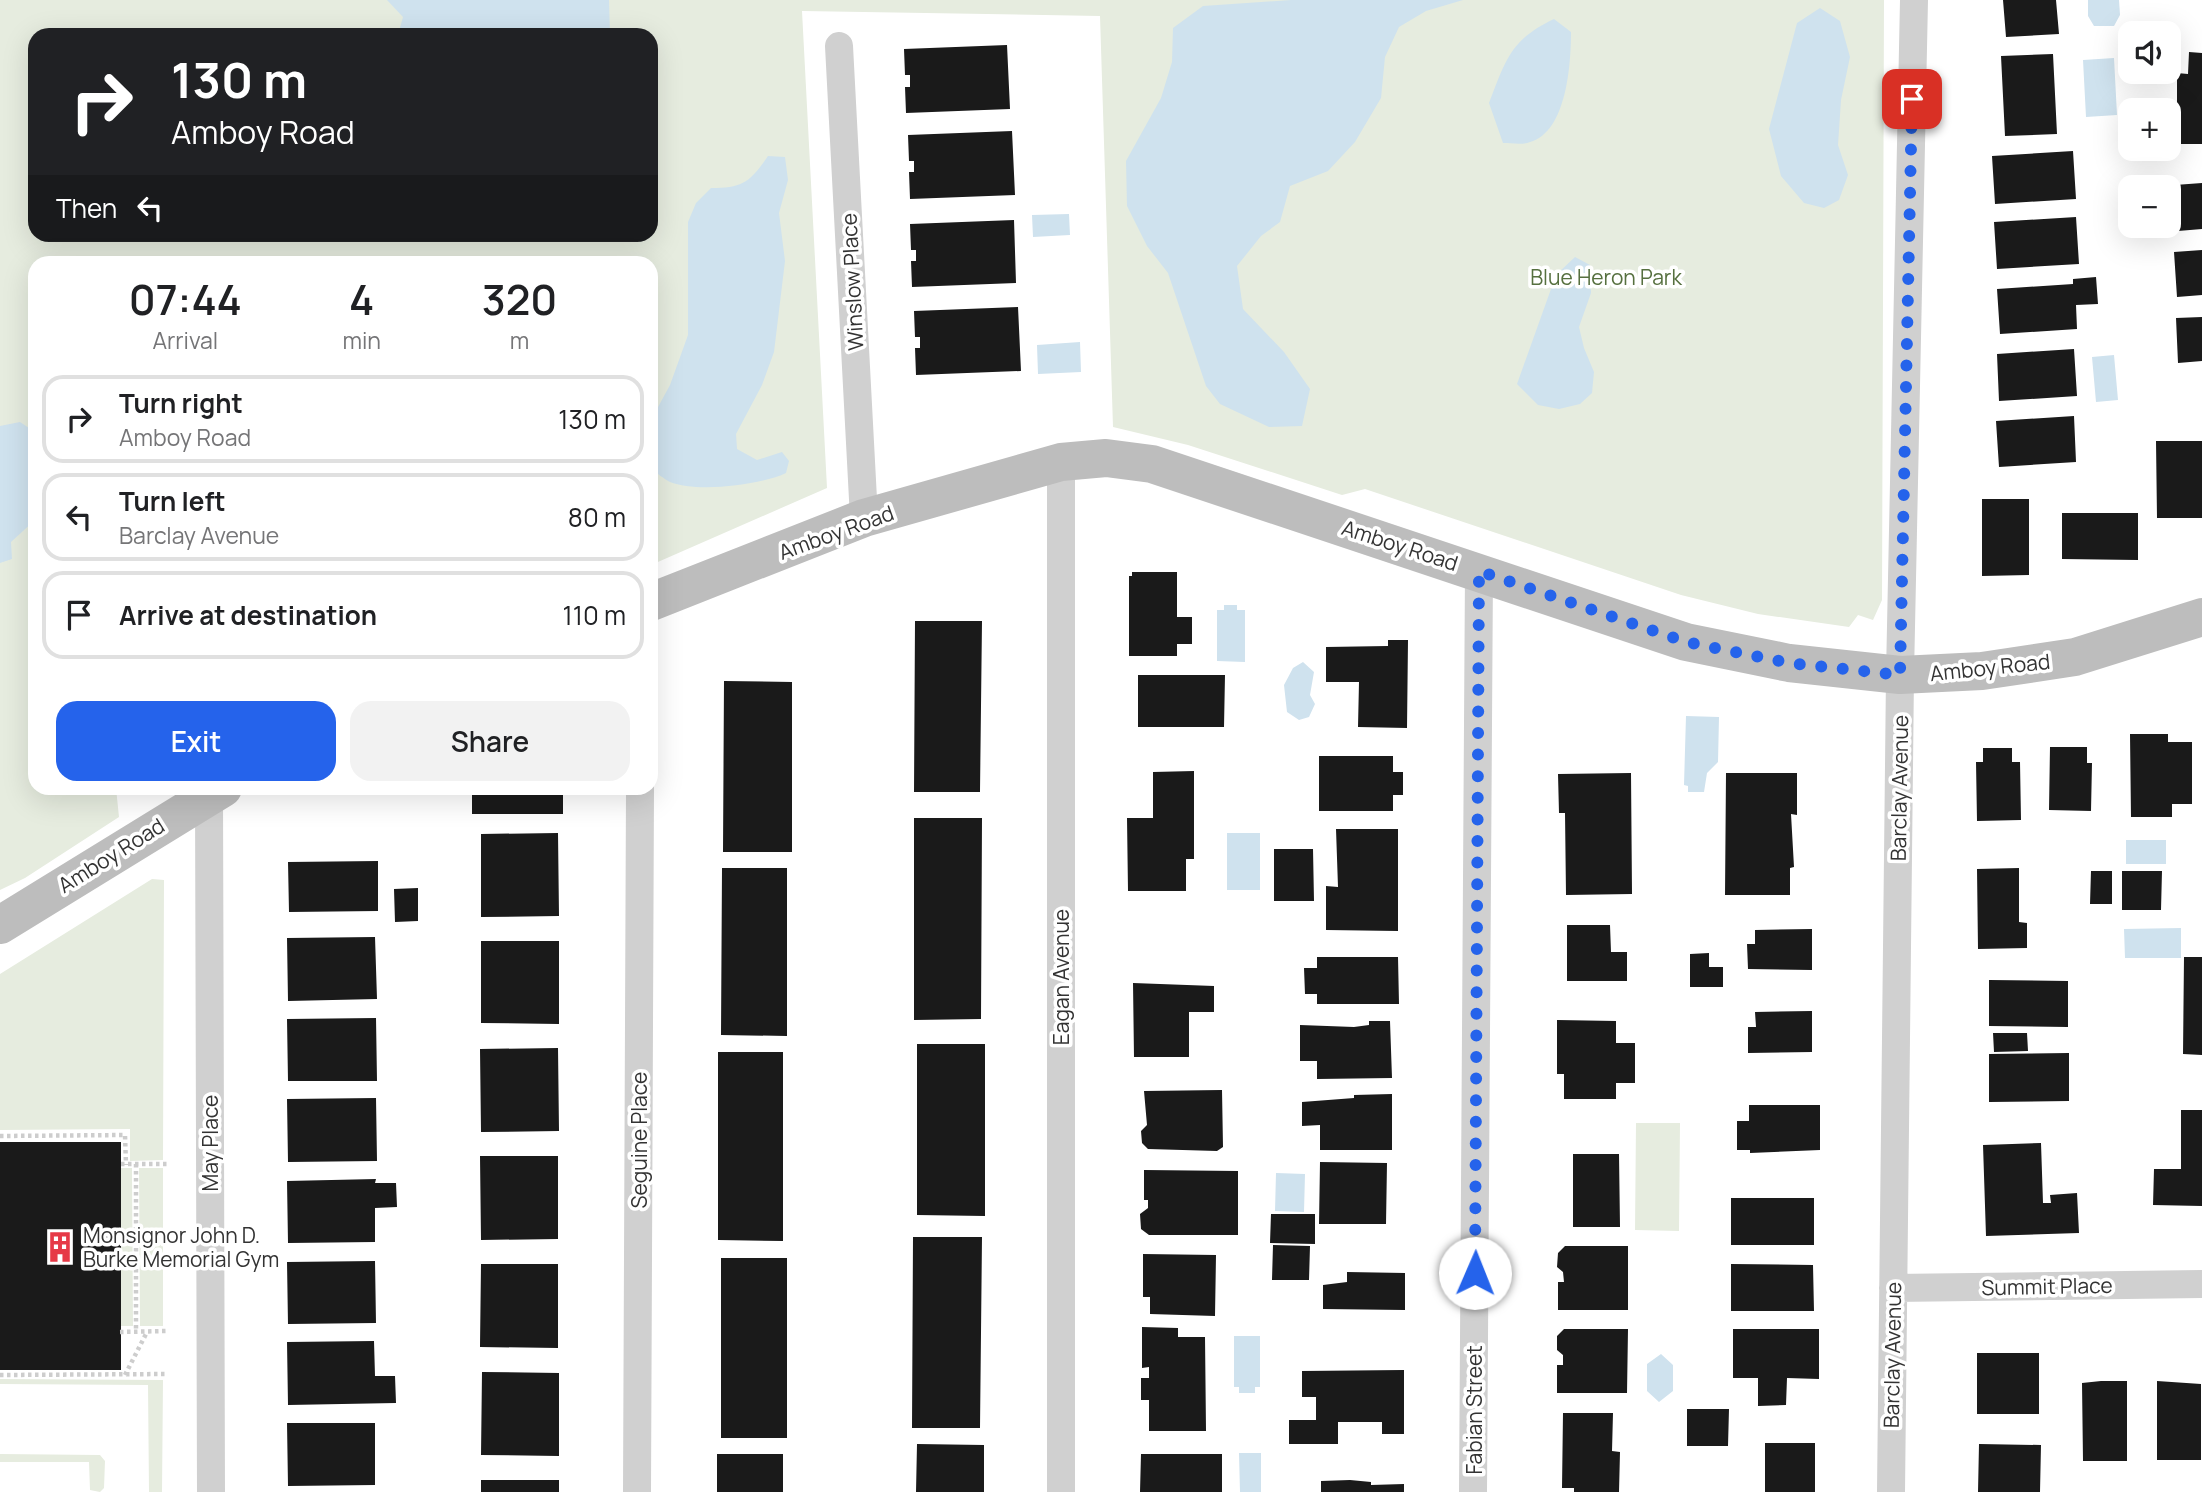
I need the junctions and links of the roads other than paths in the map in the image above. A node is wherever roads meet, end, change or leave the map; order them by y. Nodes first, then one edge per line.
1 (1914, 0) edge
2 (839, 46) dead end
3 (1061, 462) junction
4 (864, 518) junction
5 (1479, 571) junction
6 (658, 599) edge
7 (2202, 617) edge
8 (1900, 675) junction
9 (210, 795) edge
10 (216, 795) edge
11 (640, 795) edge
12 (0, 925) edge
13 (2202, 1284) edge
14 (1893, 1288) junction
15 (211, 1492) edge
16 (637, 1492) edge
17 (1061, 1492) edge
18 (1473, 1492) edge
19 (1891, 1492) edge

1 - 8 street, Barclay Avenue
2 - 4 street, Winslow Place
3 - 4 main road, Amboy Road
3 - 5 main road, Amboy Road
3 - 17 street, Eagan Avenue
4 - 6 main road, Amboy Road
5 - 8 main road, Amboy Road
5 - 18 street, Fabian Street
7 - 8 main road, Amboy Road
8 - 14 street, Barclay Avenue
9 - 12 main road, Amboy Road
10 - 15 street, May Place
11 - 16 street, Seguine Place
13 - 14 street, Summit Place
14 - 19 street, Barclay Avenue

